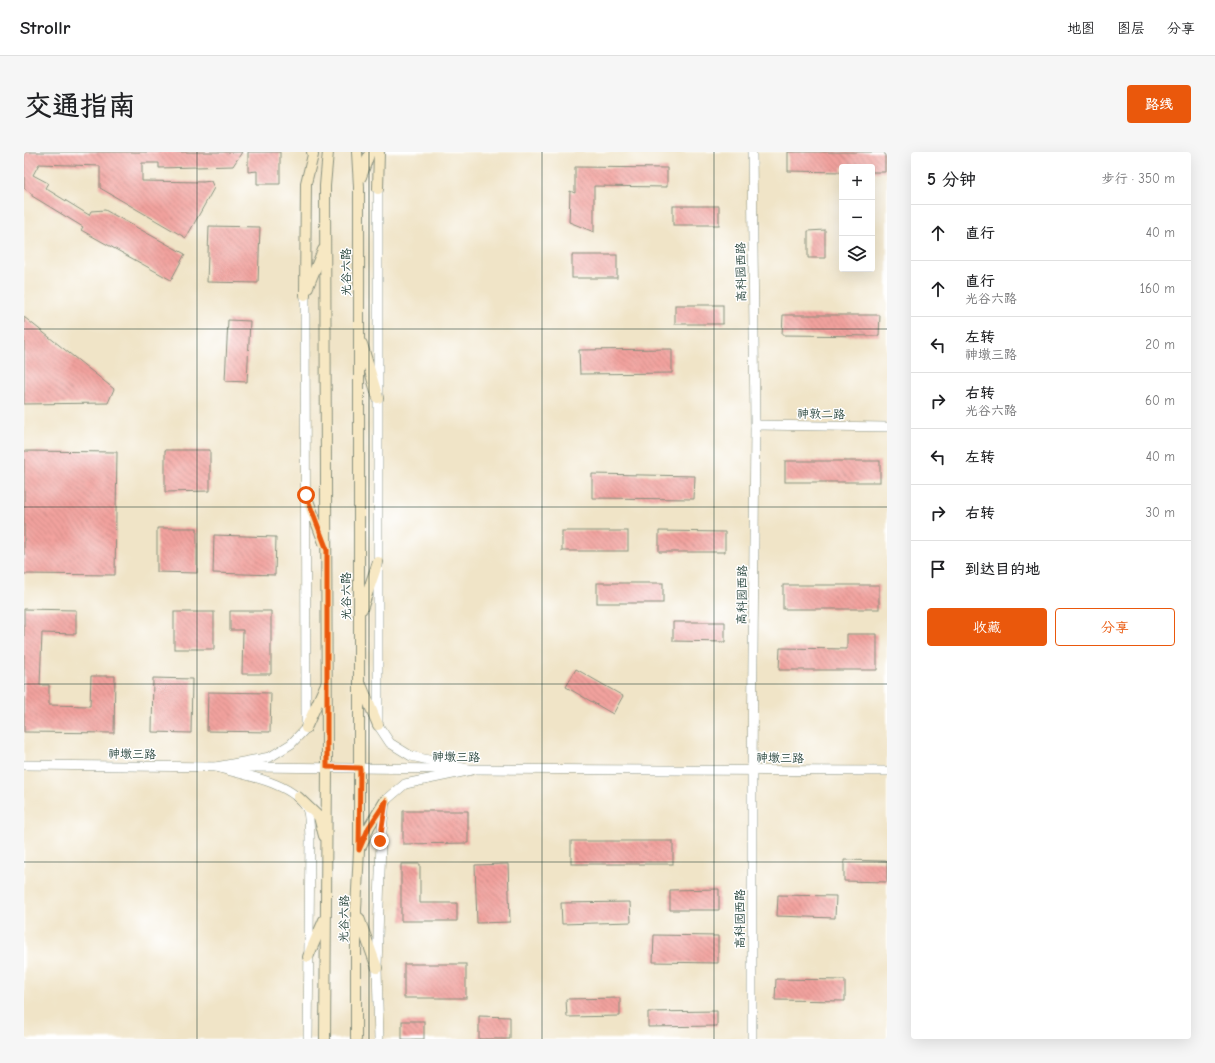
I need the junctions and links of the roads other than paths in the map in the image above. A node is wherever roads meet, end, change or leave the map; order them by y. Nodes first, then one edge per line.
1 (312, 152) edge
2 (323, 152) edge
3 (328, 152) edge
4 (357, 152) edge
5 (370, 152) edge
6 (379, 152) edge
7 (752, 152) edge
8 (326, 186) junction
9 (359, 187) junction
10 (378, 188) joint
11 (326, 245) junction
12 (305, 295) junction
13 (359, 334) junction
14 (378, 398) junction
15 (755, 425) junction
16 (887, 427) edge
17 (306, 495) junction
18 (327, 550) junction
19 (378, 562) junction
20 (359, 616) junction
21 (327, 681) junction
22 (359, 681) junction
23 (378, 725) junction
24 (306, 728) junction
25 (24, 765) edge
26 (216, 767) junction
27 (327, 767) junction
28 (360, 768) junction
29 (472, 770) junction
30 (752, 770) junction
31 (887, 771) edge
32 (298, 797) junction
33 (386, 801) junction
34 (327, 848) junction
35 (359, 850) junction
36 (356, 910) junction
37 (327, 915) junction
38 (308, 957) junction
39 (377, 968) junction
40 (308, 1039) edge
41 (325, 1039) edge
42 (356, 1039) edge
43 (379, 1039) edge
44 (752, 1039) edge

1 - 12 main road
2 - 8 main road
3 - 8 main road, 光谷六路
4 - 9 main road, 光谷六路
5 - 9 main road
6 - 10 main road
7 - 15 street, 高科园西路
8 - 11 main road, 光谷六路
9 - 13 main road, 光谷六路
10 - 14 street
11 - 12 main road
11 - 18 main road, 光谷六路
12 - 17 street
13 - 14 main road
13 - 20 main road, 光谷六路
14 - 19 street
15 - 16 street, 神敦二路
15 - 30 street, 高科园西路
17 - 18 main road
17 - 24 street
18 - 21 main road, 光谷六路
19 - 20 main road
19 - 23 street
20 - 22 main road, 光谷六路
21 - 24 main road
21 - 27 main road, 光谷六路
22 - 23 main road
22 - 28 main road, 光谷六路
23 - 29 street
24 - 26 street
25 - 26 street, 神墩三路
26 - 27 street, 神墩三路
26 - 32 street
27 - 28 street, 神墩三路
27 - 34 main road, 光谷六路
28 - 29 street, 神墩三路
28 - 35 main road, 光谷六路
29 - 30 street, 神墩三路
29 - 33 street
30 - 31 street, 神墩三路
30 - 44 street, 高科园西路
32 - 34 main road
32 - 38 street
33 - 35 main road
33 - 39 street
34 - 37 main road, 光谷六路
35 - 36 main road, 光谷六路
36 - 39 main road
36 - 42 main road, 光谷六路
37 - 38 main road
37 - 41 main road, 光谷六路
38 - 40 street
39 - 43 street

